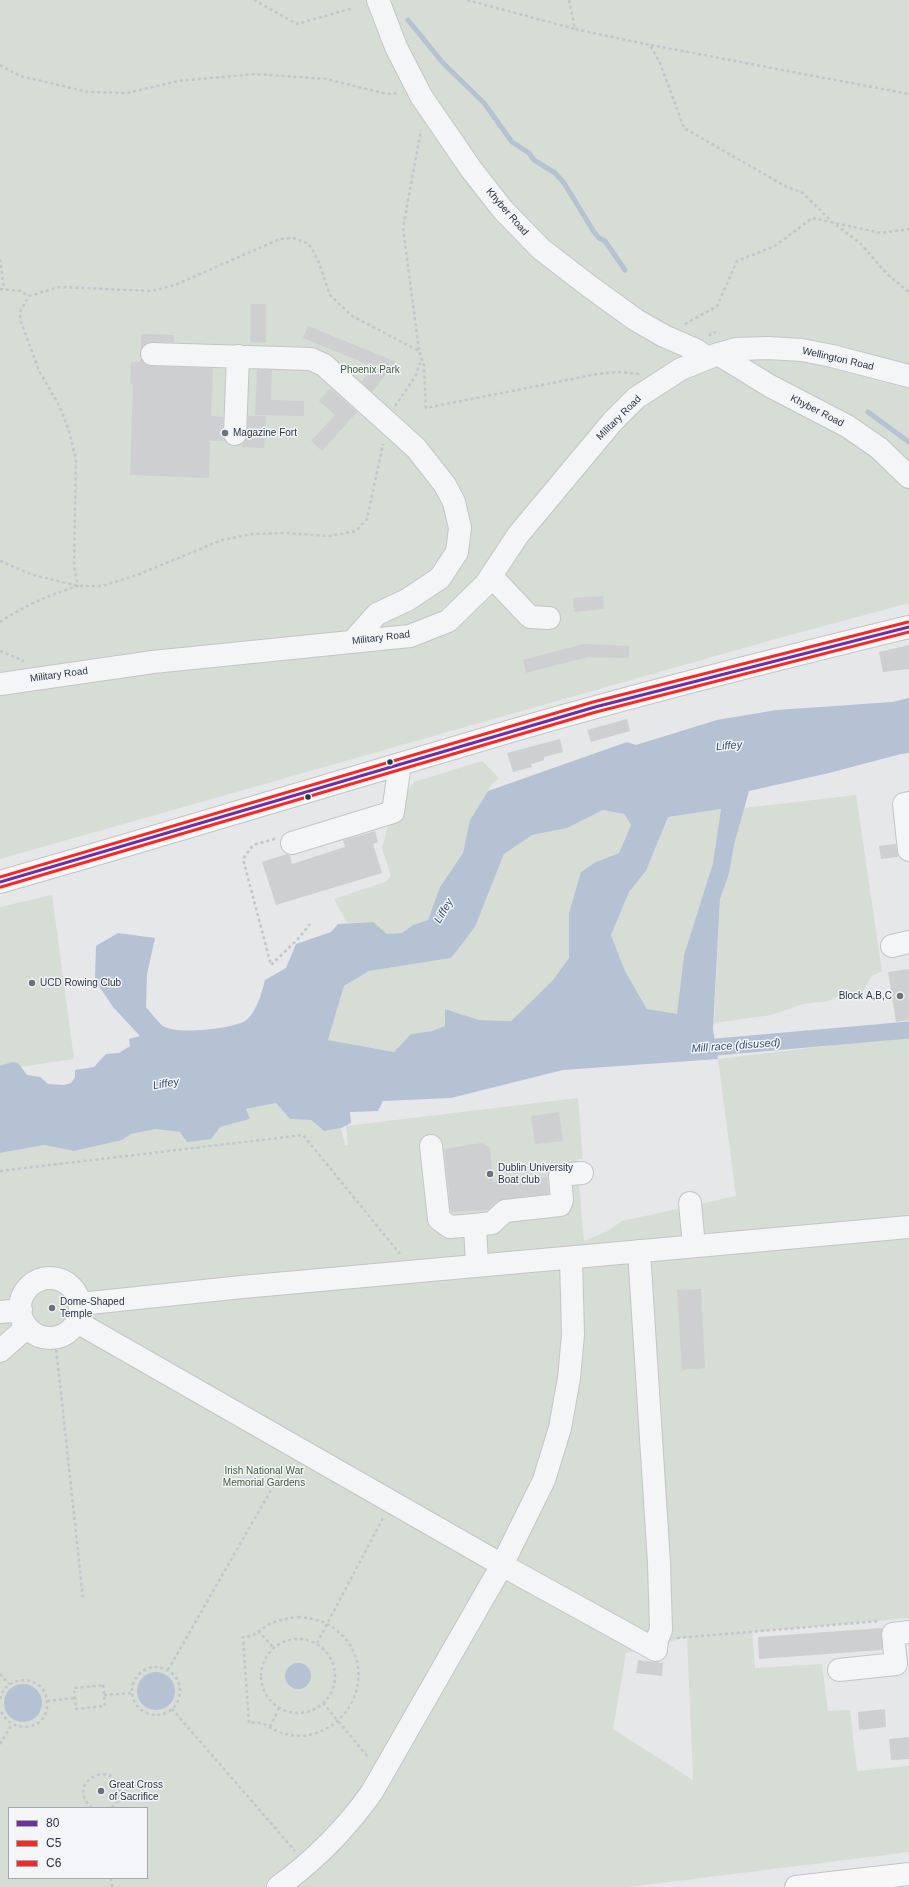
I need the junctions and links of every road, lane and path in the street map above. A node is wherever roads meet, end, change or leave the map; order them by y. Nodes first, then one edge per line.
1 (254, 0) edge
2 (378, 0) edge
3 (467, 0) edge
4 (569, 0) edge
5 (353, 8) dead end
6 (575, 29) junction
7 (650, 45) junction
8 (0, 65) edge
9 (909, 94) edge
10 (421, 96) junction
11 (832, 222) junction
12 (909, 229) edge
13 (0, 259) edge
14 (0, 289) edge
15 (4, 290) junction
16 (909, 292) edge
17 (29, 296) dead end
18 (664, 336) junction
19 (419, 351) dead end
20 (152, 354) dead end
21 (238, 356) junction
22 (712, 356) junction
23 (421, 358) dead end
24 (909, 376) edge
25 (667, 377) junction
26 (426, 408) dead end
27 (378, 413) junction
28 (235, 434) dead end
29 (909, 477) edge
30 (0, 561) edge
31 (491, 576) junction
32 (78, 586) junction
33 (549, 618) dead end
34 (0, 622) edge
35 (909, 627) edge
36 (352, 642) junction
37 (0, 684) edge
38 (400, 764) junction
39 (909, 803) edge
40 (292, 843) joint
41 (909, 850) edge
42 (0, 882) edge
43 (310, 924) dead end
44 (431, 1146) dead end
45 (0, 1171) edge
46 (582, 1173) dead end
47 (690, 1203) dead end
48 (475, 1225) junction
49 (909, 1227) edge
50 (694, 1246) junction
51 (639, 1251) junction
52 (571, 1259) junction
53 (477, 1266) junction
54 (415, 1273) junction
55 (78, 1313) junction
56 (16, 1316) edge
57 (55, 1338) junction
58 (0, 1351) edge
59 (295, 1447) junction
60 (391, 1502) junction
61 (502, 1565) junction
62 (82, 1598) dead end
63 (886, 1620) dead end
64 (327, 1624) junction
65 (258, 1631) junction
66 (909, 1632) edge
67 (317, 1643) junction
68 (274, 1648) junction
69 (656, 1650) junction
70 (168, 1670) junction
71 (839, 1670) dead end
72 (0, 1674) edge
73 (9, 1684) junction
74 (132, 1692) junction
75 (104, 1695) junction
76 (75, 1698) junction
77 (0, 1699) edge
78 (47, 1701) junction
79 (323, 1703) junction
80 (0, 1708) edge
81 (279, 1708) junction
82 (172, 1709) junction
83 (338, 1721) junction
84 (12, 1724) junction
85 (270, 1727) junction
86 (0, 1744) edge
87 (383, 1775) junction
88 (91, 1807) edge
89 (112, 1807) edge
90 (308, 1865) junction
91 (909, 1874) edge
92 (278, 1887) edge
93 (796, 1887) edge

1 - 5 path
2 - 10 street, Khyber Road
3 - 6 path
4 - 6 path
6 - 7 path
7 - 9 path
7 - 11 path
8 - 10 path
10 - 18 street, Khyber Road
10 - 19 path
11 - 12 path
11 - 16 path
11 - 18 path
13 - 15 path
14 - 15 path
15 - 17 path
18 - 22 street, Khyber Road
20 - 21 street
21 - 27 street
21 - 28 street
22 - 24 street, Wellington Road
22 - 25 street, Military Road
22 - 29 street, Khyber Road
23 - 27 path
25 - 26 path
25 - 31 street, Military Road
27 - 32 path
27 - 36 street
30 - 32 path
31 - 33 street
31 - 36 street, Military Road
32 - 34 path
35 - 38 main road
36 - 37 street, Military Road
38 - 40 street
38 - 42 main road
39 - 41 street
40 - 43 path
44 - 48 street
45 - 54 path
46 - 48 street
47 - 50 street
48 - 53 street
49 - 50 street
50 - 51 street
51 - 52 street
51 - 69 street
52 - 53 street
52 - 61 street
53 - 54 street
54 - 55 street
55 - 56 street
55 - 57 street
55 - 59 street
56 - 57 street
56 - 58 street
57 - 62 path
59 - 60 street
59 - 70 path
60 - 61 street
60 - 64 path
61 - 69 street
61 - 87 street
63 - 69 path
64 - 65 path
64 - 67 path
64 - 83 path
65 - 68 path
65 - 85 path
66 - 71 street
67 - 68 path
67 - 79 path
68 - 81 path
70 - 74 path
70 - 82 path
72 - 73 path
73 - 77 path
73 - 78 path
74 - 75 path
74 - 82 path
75 - 76 path
75 - 76 path
76 - 78 path
78 - 84 path
79 - 81 path
79 - 83 path
80 - 84 path
81 - 85 path
82 - 90 path
83 - 85 path
83 - 87 path
84 - 86 path
87 - 90 street
88 - 89 path
90 - 92 street
91 - 93 main road

